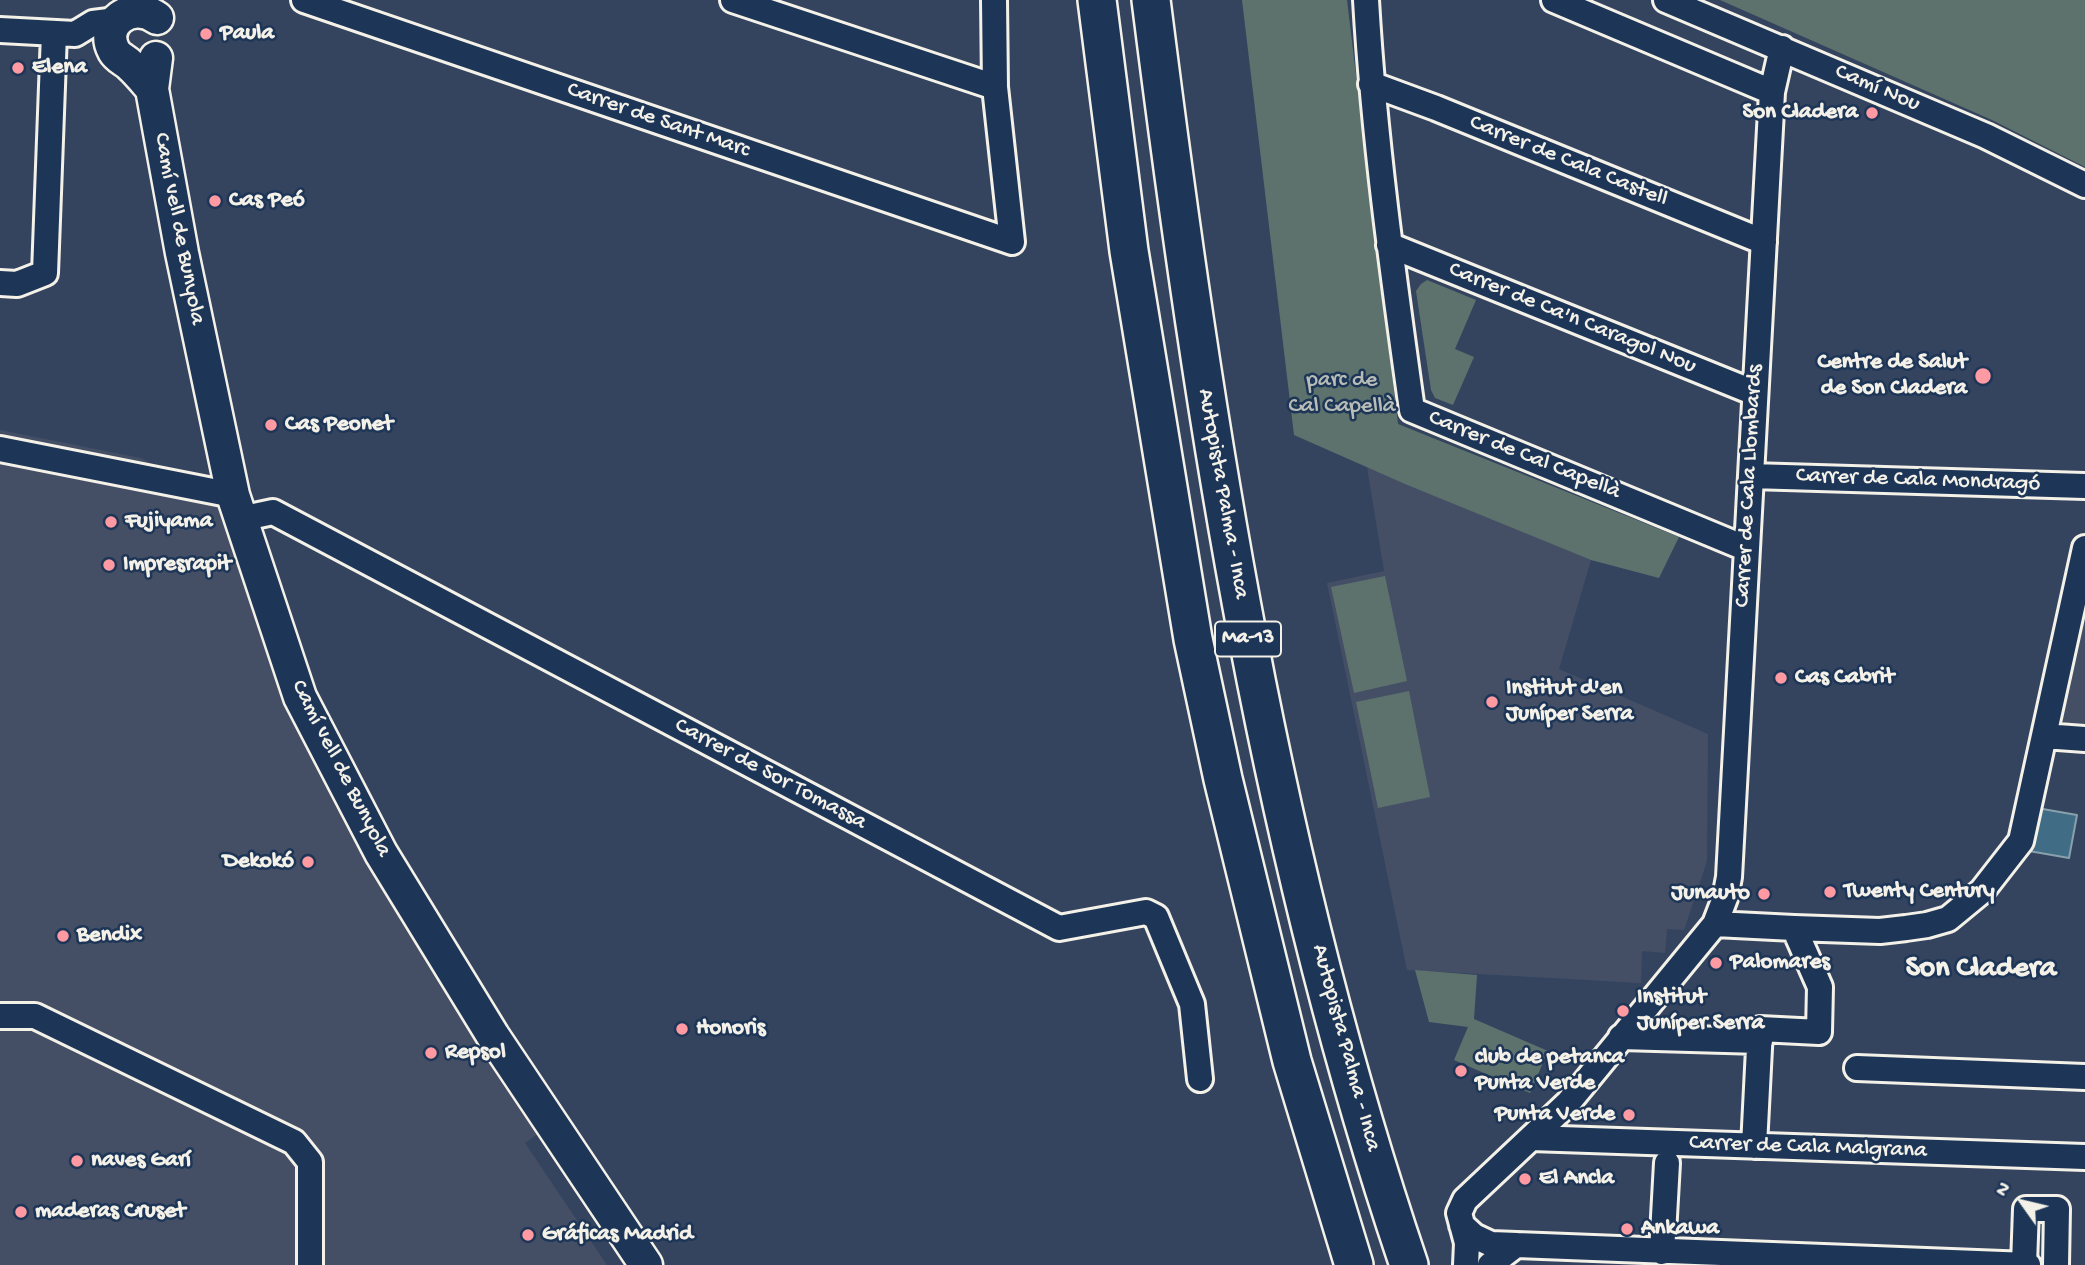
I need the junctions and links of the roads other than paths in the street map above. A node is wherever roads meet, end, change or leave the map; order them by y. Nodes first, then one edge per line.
1 (303, 0) edge
2 (733, 0) edge
3 (994, 0) edge
4 (1097, 0) edge
5 (1151, 0) edge
6 (1366, 0) edge
7 (1554, 0) edge
8 (1666, 0) edge
9 (138, 10) edge
10 (0, 30) edge
11 (64, 33) junction
12 (1782, 48) junction
13 (134, 59) junction
14 (1371, 84) junction
15 (995, 87) junction
16 (1772, 92) junction
17 (2085, 185) edge
18 (1764, 242) junction
19 (1389, 244) junction
20 (0, 283) edge
21 (1755, 393) junction
22 (0, 449) edge
23 (1751, 476) junction
24 (2085, 486) edge
25 (237, 507) junction
26 (1745, 548) junction
27 (2085, 548) edge
28 (2044, 736) junction
29 (2085, 739) edge
30 (1715, 924) junction
31 (1794, 928) junction
32 (0, 1016) edge
33 (1621, 1037) junction
34 (1760, 1041) junction
35 (1857, 1068) dead end
36 (2085, 1077) edge
37 (1200, 1080) dead end
38 (1531, 1138) junction
39 (1754, 1146) junction
40 (2085, 1157) edge
41 (1667, 1163) dead end
42 (1332, 1194) junction
43 (1462, 1225) junction
44 (1516, 1245) junction
45 (1662, 1252) junction
46 (310, 1265) edge
47 (646, 1265) edge
48 (1328, 1265) edge
49 (1354, 1265) edge
50 (1409, 1265) edge
51 (1466, 1265) edge
52 (1490, 1265) edge
53 (2026, 1265) edge
54 (2056, 1265) edge

1 - 15 street, Carrer de Sant Marc
2 - 15 street
3 - 15 street
4 - 42 highway, Ma-13
5 - 50 highway, Autopista Palma - Inca / Ma-13
6 - 14 street, Carrer de Cal Capellà
7 - 16 street
8 - 12 street, Camí Nou
9 - 11 street
9 - 13 main road
9 - 13 main road
10 - 11 street
11 - 13 street
11 - 20 street
12 - 16 street, Carrer de Cala Llombards
12 - 17 street, Camí Nou
13 - 25 main road, Camí vell de Bunyola
14 - 18 street, Carrer de Cala Castell
14 - 19 street, Carrer de Cal Capellà
16 - 18 street, Carrer de Cala Llombards
18 - 21 street, Carrer de Cala Llombards
19 - 21 street, Carrer de Ca'n Caragol Nou
19 - 26 street, Carrer de Cal Capellà
21 - 23 street, Carrer de Cala Llombards
22 - 25 street
23 - 24 street, Carrer de Cala Mondragó
23 - 26 street, Carrer de Cala Llombards
25 - 37 street, Carrer de Sor Tomassa
25 - 47 main road, Camí vell de Bunyola
26 - 30 street, Carrer de Cala Llombards
27 - 28 street
28 - 29 street
28 - 31 street
30 - 31 street
30 - 33 street
31 - 34 street
32 - 46 street
33 - 34 street
33 - 38 street
34 - 39 street
35 - 36 street
38 - 39 street, Carrer de Cala Malgrana
38 - 43 street
39 - 40 street, Carrer de Cala Malgrana
41 - 45 street
42 - 48 highway
42 - 49 highway, Ma-13
43 - 44 street
43 - 51 street
44 - 45 street
44 - 52 street
45 - 53 street
53 - 54 street

